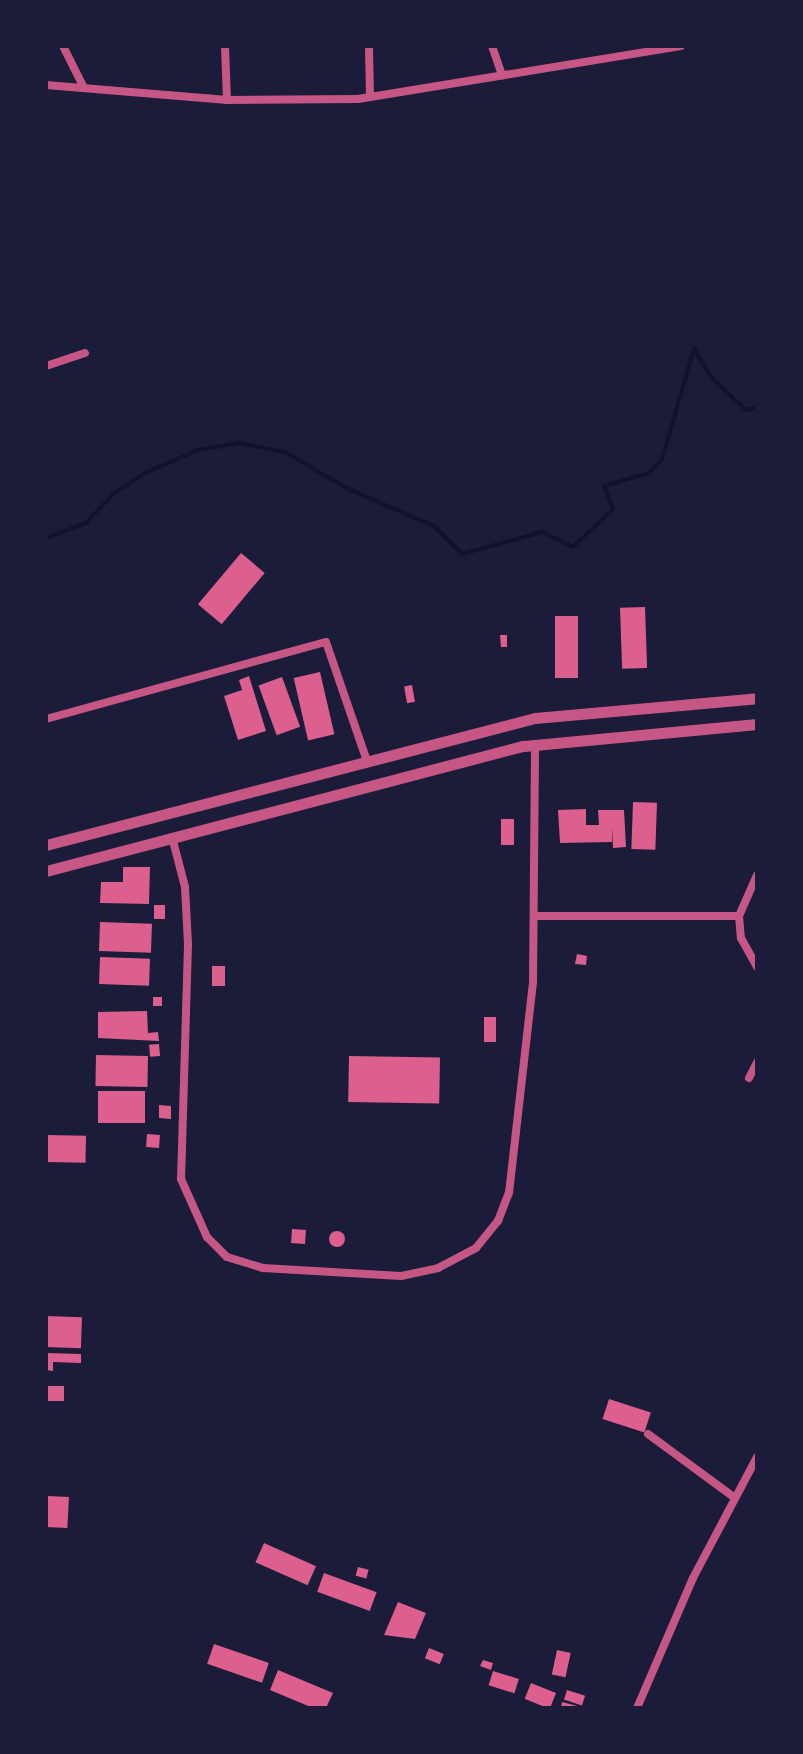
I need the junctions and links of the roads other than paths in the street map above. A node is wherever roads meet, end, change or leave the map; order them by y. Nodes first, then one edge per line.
1 (62, 46) edge
2 (225, 46) edge
3 (369, 46) edge
4 (492, 46) edge
5 (681, 46) edge
6 (654, 48) edge
7 (502, 75) junction
8 (46, 85) edge
9 (83, 86) junction
10 (370, 97) junction
11 (227, 100) junction
12 (85, 353) dead end
13 (46, 366) edge
14 (757, 698) edge
15 (46, 719) edge
16 (757, 724) edge
17 (535, 744) junction
18 (367, 761) junction
19 (172, 837) junction
20 (46, 845) edge
21 (46, 871) edge
22 (757, 875) edge
23 (534, 916) junction
24 (739, 916) junction
25 (757, 967) edge
26 (757, 1062) edge
27 (749, 1078) dead end
28 (648, 1434) dead end
29 (757, 1457) edge
30 (735, 1498) junction
31 (637, 1708) edge

1 - 9 street
2 - 11 street
3 - 10 street
4 - 7 street
5 - 6 street
6 - 7 street
7 - 10 street
8 - 9 street
9 - 11 street
10 - 11 street
12 - 13 street
14 - 18 street
15 - 18 street
16 - 17 street
17 - 19 street
17 - 23 street
18 - 20 street
19 - 21 street
19 - 23 street
22 - 24 street
23 - 24 street
24 - 25 street
26 - 27 street
28 - 30 street
29 - 30 street
30 - 31 street

